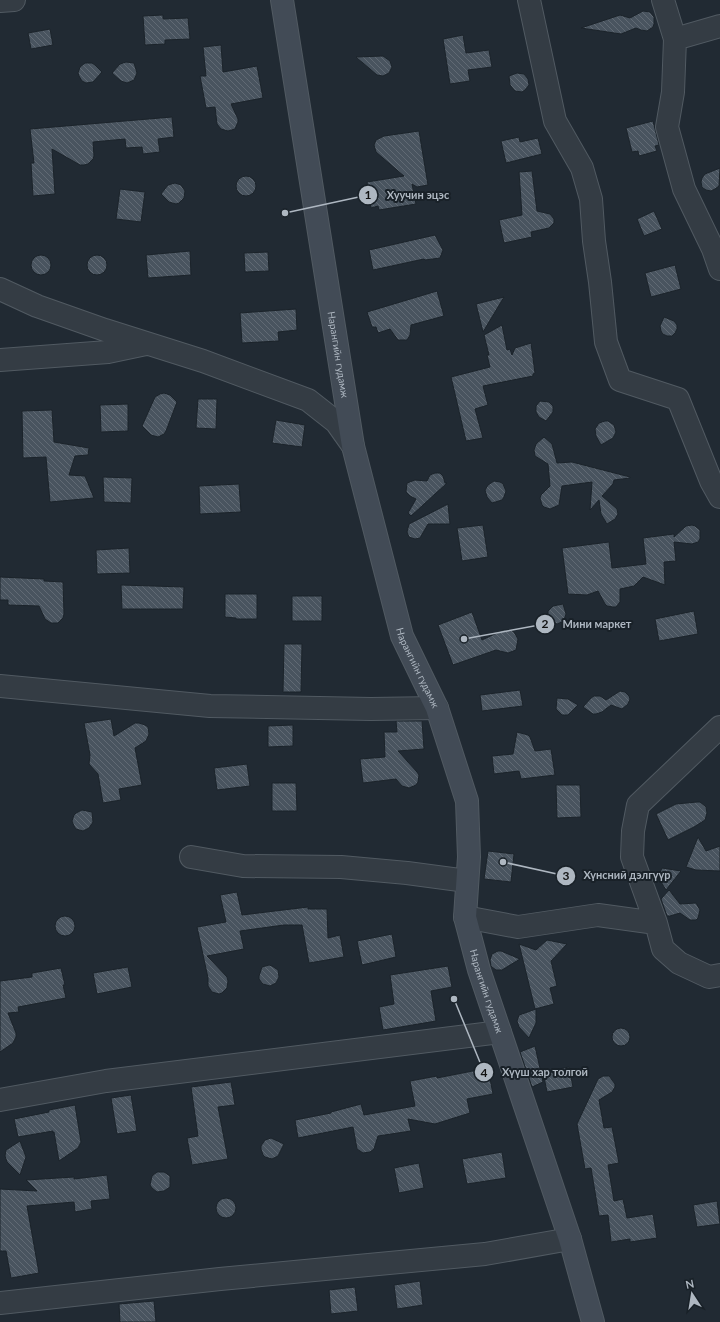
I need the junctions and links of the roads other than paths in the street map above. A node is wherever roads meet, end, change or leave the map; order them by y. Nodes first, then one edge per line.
1 (14, 0) edge
2 (282, 0) edge
3 (529, 0) edge
4 (663, 0) edge
5 (0, 1) edge
6 (720, 26) edge
7 (675, 39) junction
8 (718, 255) edge
9 (0, 289) edge
10 (147, 343) junction
11 (0, 360) edge
12 (353, 446) junction
13 (720, 497) edge
14 (0, 686) edge
15 (437, 708) junction
16 (720, 727) edge
17 (191, 857) dead end
18 (467, 881) junction
19 (465, 917) junction
20 (656, 923) junction
21 (720, 975) edge
22 (500, 1032) junction
23 (0, 1100) edge
24 (570, 1240) junction
25 (0, 1303) edge
26 (593, 1322) edge

1 - 5 street
2 - 12 main road, Нарангийн гудамж
3 - 13 street
4 - 7 street
6 - 7 street
7 - 8 street
9 - 10 street
10 - 11 street
10 - 12 street
12 - 15 main road, Нарангийн гудамж
14 - 15 street
15 - 18 main road, Нарангийн гудамж
16 - 20 street
17 - 18 street
18 - 19 main road, Нарангийн гудамж
19 - 20 street
19 - 22 main road, Нарангийн гудамж
20 - 21 street
22 - 23 street
22 - 24 main road, Нарангийн гудамж
24 - 25 street
24 - 26 main road, Нарангийн гудамж

